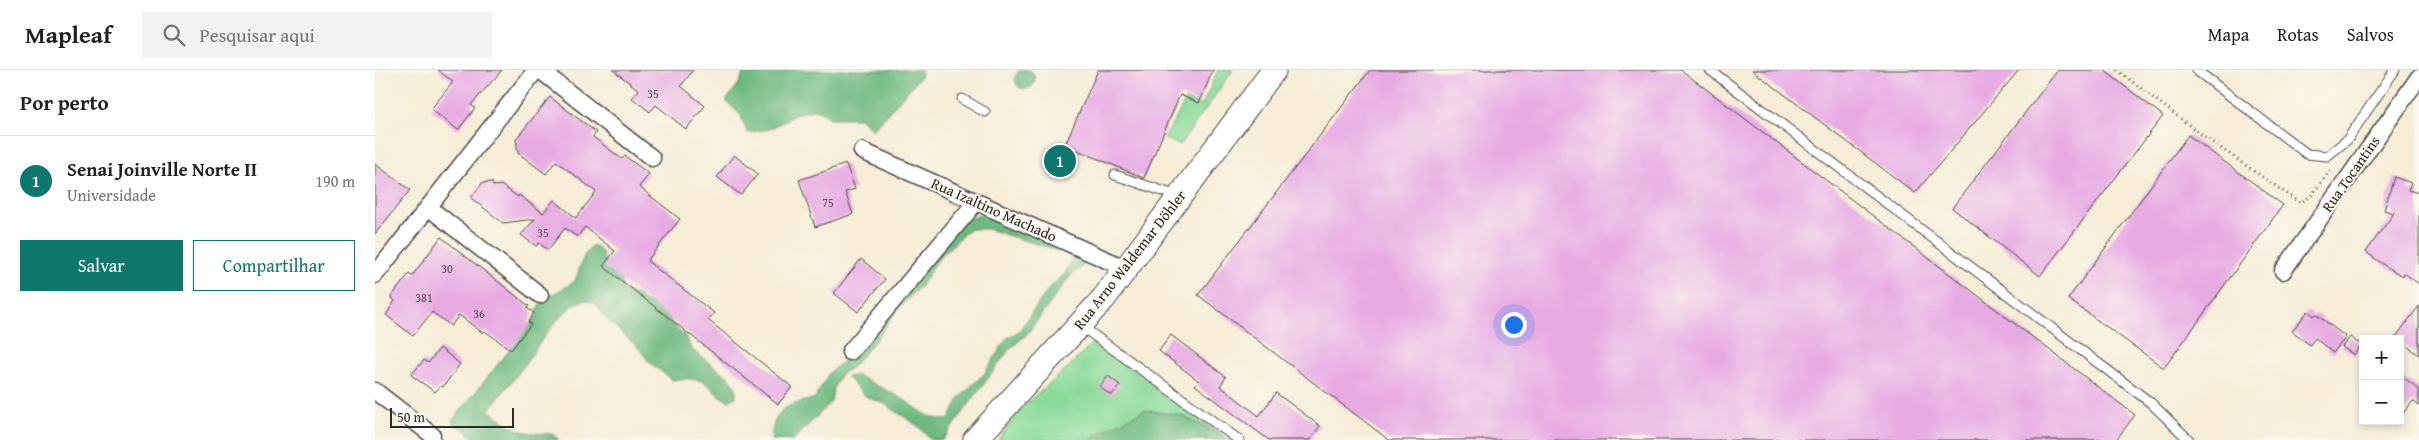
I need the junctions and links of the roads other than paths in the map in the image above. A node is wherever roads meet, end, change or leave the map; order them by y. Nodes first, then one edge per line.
1 (536, 70) edge
2 (540, 70) edge
3 (1274, 70) edge
4 (1710, 70) edge
5 (2196, 70) edge
6 (2395, 70) edge
7 (2419, 77) edge
8 (962, 99) dead end
9 (985, 112) dead end
10 (862, 151) dead end
11 (652, 158) dead end
12 (1115, 175) dead end
13 (1180, 197) junction
14 (976, 202) junction
15 (428, 208) junction
16 (1127, 268) junction
17 (2283, 270) dead end
18 (375, 274) edge
19 (540, 295) dead end
20 (1081, 326) junction
21 (850, 352) dead end
22 (375, 391) edge
23 (432, 435) dead end
24 (975, 440) edge
25 (1239, 440) edge
26 (2189, 440) edge

1 - 15 street
2 - 11 street
3 - 13 main road, Rua Arno Waldemar Döhler
4 - 26 lane
5 - 6 lane
7 - 17 street, Rua Tocantins
8 - 9 lane
10 - 14 street, Rua Izaltino Machado
12 - 13 lane
13 - 16 main road, Rua Arno Waldemar Döhler
14 - 16 street, Rua Izaltino Machado
14 - 21 street
15 - 18 street
15 - 19 street
16 - 20 main road, Rua Arno Waldemar Döhler
20 - 24 main road, Rua Arno Waldemar Döhler
20 - 25 lane
22 - 23 street

